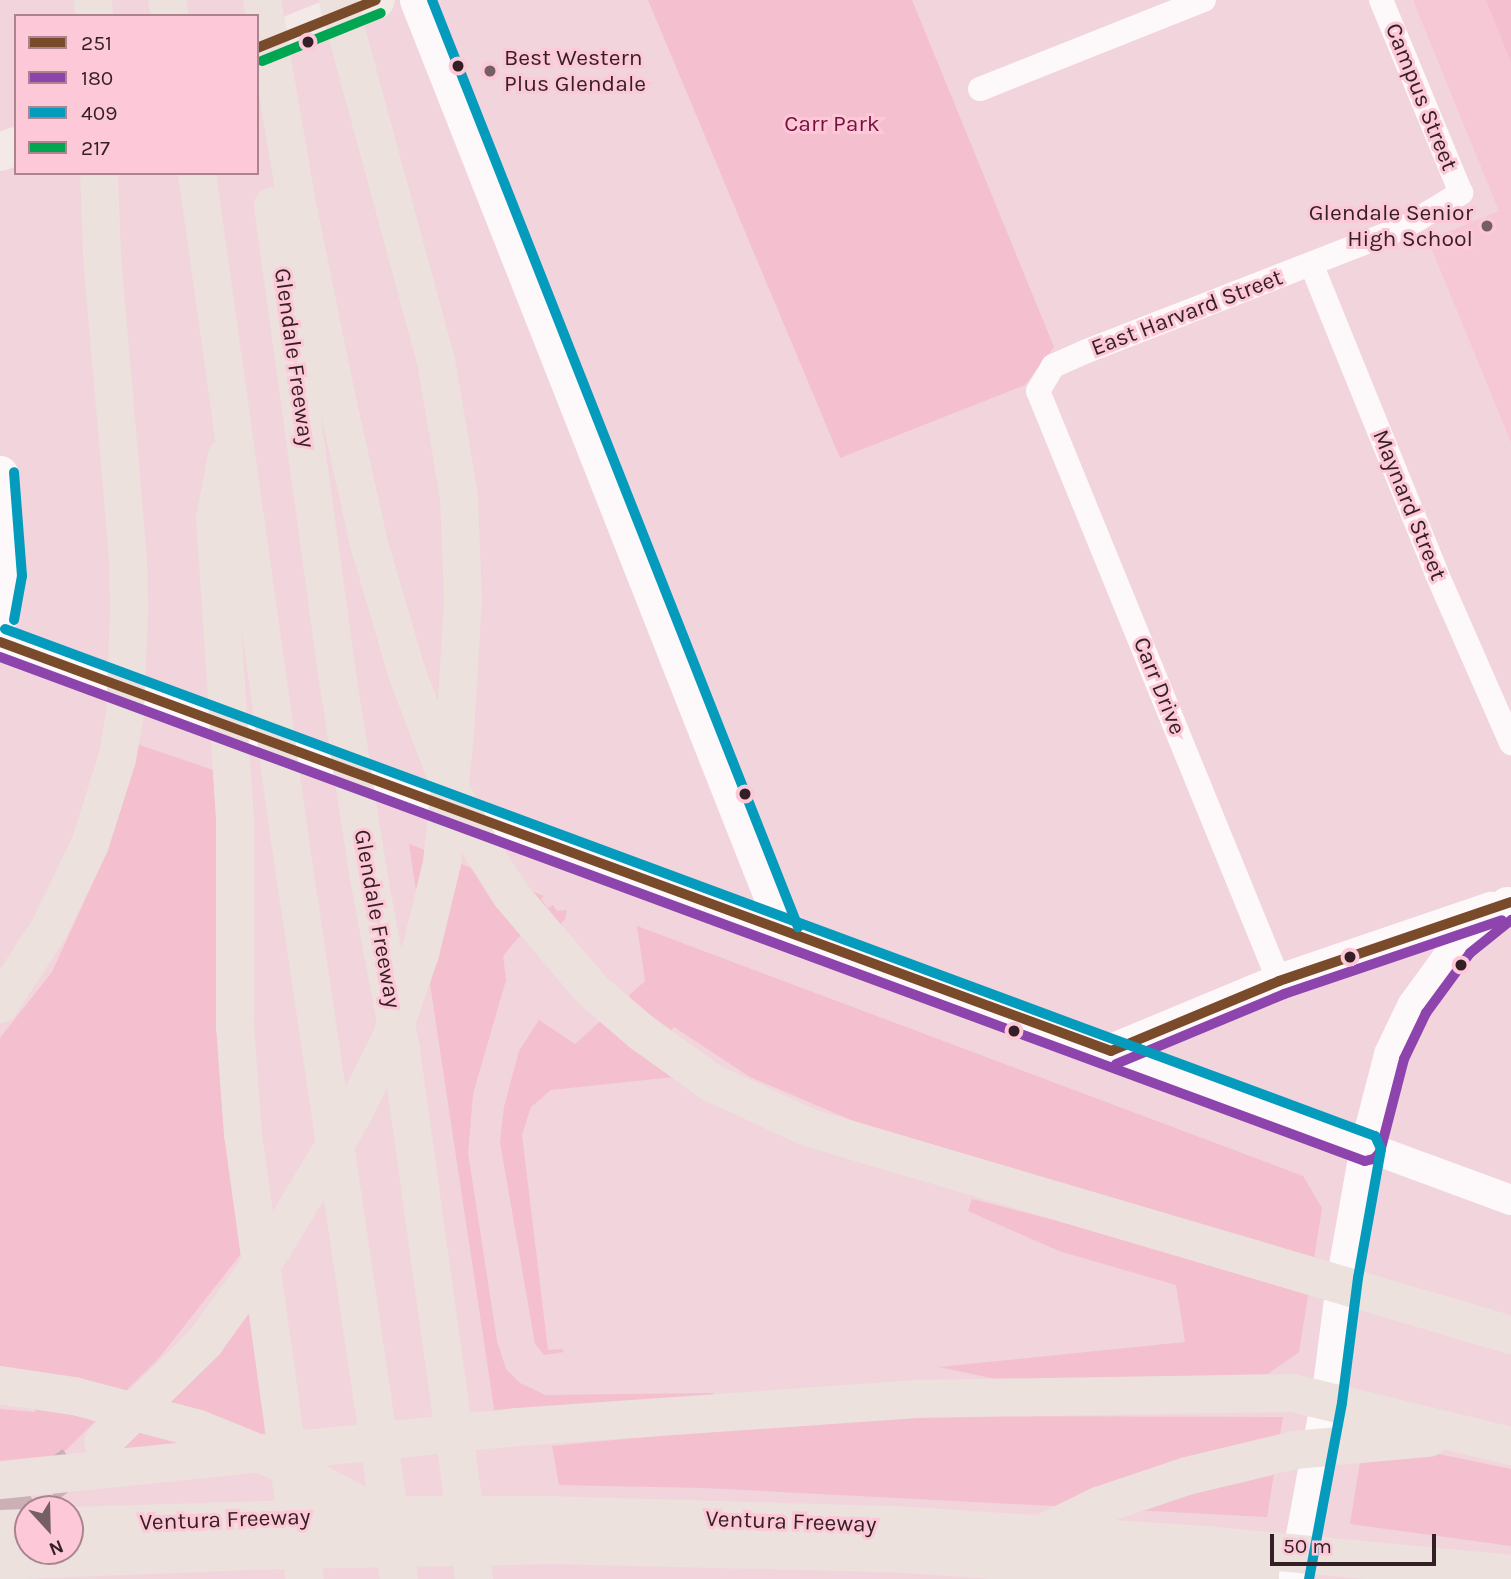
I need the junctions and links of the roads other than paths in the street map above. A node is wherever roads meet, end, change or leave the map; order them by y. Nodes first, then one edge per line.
1 (262, 0) edge
2 (338, 0) edge
3 (376, 0) edge
4 (417, 0) edge
5 (1204, 0) edge
6 (1381, 0) edge
7 (259, 47) edge
8 (980, 89) dead end
9 (259, 101) edge
10 (99, 175) edge
11 (197, 175) edge
12 (1461, 193) joint
13 (284, 196) junction
14 (1312, 266) junction
15 (1038, 391) joint
16 (232, 426) junction
17 (0, 473) edge
18 (0, 617) edge
19 (0, 642) edge
20 (1511, 743) edge
21 (1509, 903) edge
22 (785, 932) junction
23 (1279, 981) junction
24 (0, 1004) edge
25 (1111, 1051) junction
26 (1367, 1147) junction
27 (1511, 1200) edge
28 (1511, 1335) edge
29 (18, 1387) edge
30 (1328, 1399) junction
31 (1511, 1439) edge
32 (103, 1442) tunnel mouth
33 (1511, 1446) edge
34 (3, 1480) edge
35 (84, 1528) edge
36 (557, 1541) junction
37 (244, 1546) junction
38 (1205, 1559) junction
39 (0, 1561) edge
40 (1511, 1574) edge
41 (0, 1576) edge
42 (305, 1579) edge
43 (399, 1579) edge
44 (467, 1579) edge
45 (474, 1579) edge
46 (956, 1579) edge
47 (1007, 1579) edge
48 (1259, 1579) edge
49 (1295, 1579) edge

1 - 13 highway
2 - 32 highway
3 - 7 main road
4 - 22 main road
5 - 8 street
6 - 12 street, Campus Street
9 - 13 highway, Glendale Freeway
10 - 24 highway
11 - 16 highway
12 - 14 street, East Harvard Street
13 - 28 highway
13 - 45 highway, Glendale Freeway
14 - 15 street, East Harvard Street
14 - 20 street, Maynard Street
15 - 23 street, Carr Drive
16 - 42 highway
16 - 43 highway
17 - 18 main road
19 - 22 main road
21 - 23 main road
21 - 26 main road
22 - 25 main road
23 - 25 main road
25 - 26 main road
26 - 27 street
26 - 30 main road
29 - 44 highway
30 - 33 highway
30 - 34 highway
30 - 49 main road
31 - 46 highway
35 - 37 highway, Ventura Freeway
36 - 37 highway, Ventura Freeway
36 - 37 highway
36 - 38 highway, Ventura Freeway
36 - 47 highway
37 - 39 highway
37 - 41 highway
38 - 40 highway, Ventura Freeway
38 - 48 highway

